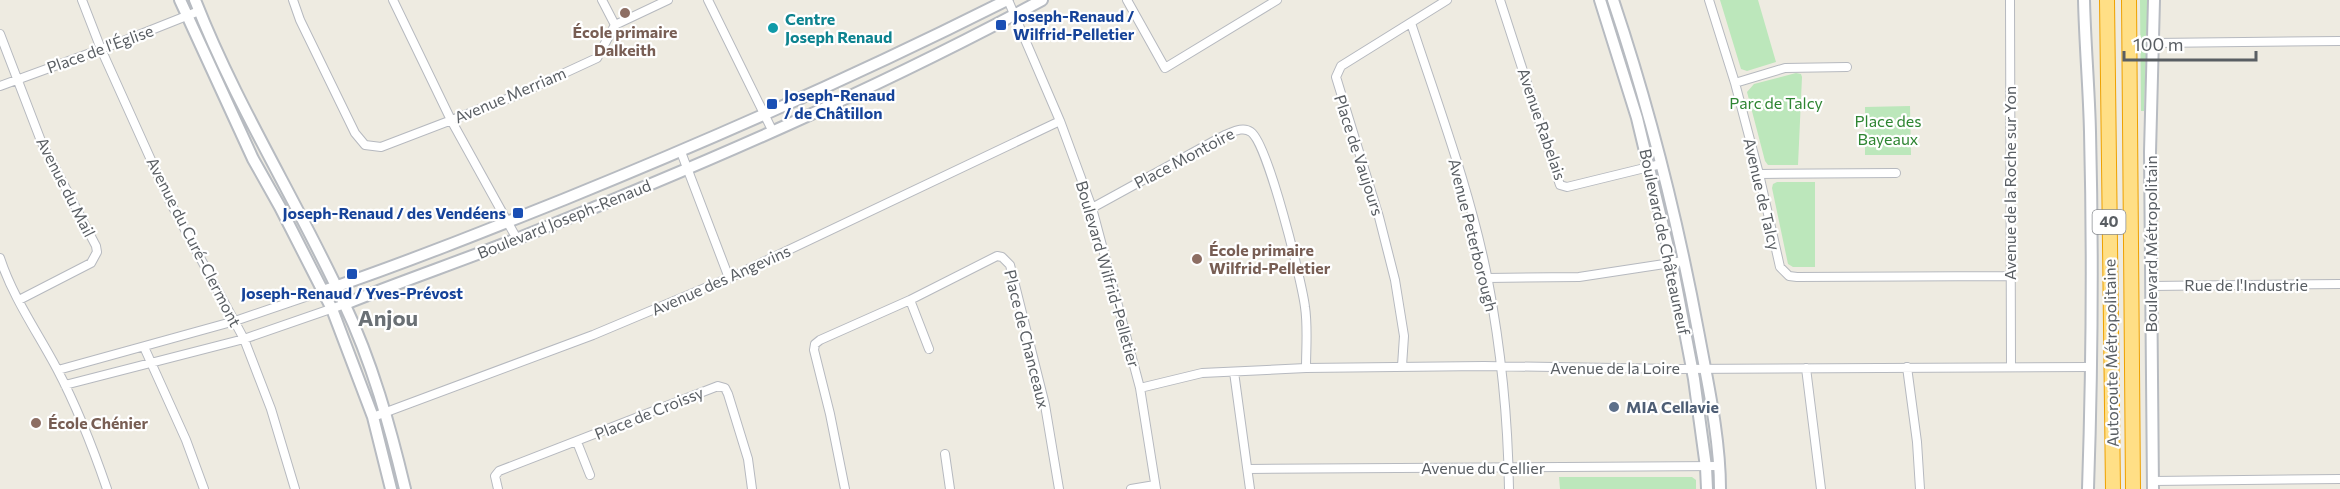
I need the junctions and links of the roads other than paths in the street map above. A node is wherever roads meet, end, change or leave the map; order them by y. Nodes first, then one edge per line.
1 (82, 0) edge
2 (180, 0) edge
3 (293, 0) edge
4 (393, 0) edge
5 (602, 0) edge
6 (668, 0) edge
7 (708, 0) edge
8 (1008, 0) edge
9 (1042, 0) edge
10 (1127, 0) edge
11 (1277, 0) edge
12 (1500, 0) edge
13 (1600, 0) edge
14 (1613, 0) edge
15 (1709, 0) edge
16 (2010, 0) edge
17 (2084, 0) edge
18 (2108, 0) edge
19 (2129, 0) edge
20 (2154, 0) edge
21 (1443, 1) edge
22 (197, 5) edge
23 (1014, 15) junction
24 (186, 16) junction
25 (1411, 23) junction
26 (615, 25) junction
27 (0, 34) edge
28 (940, 34) junction
29 (2340, 41) edge
30 (2154, 43) junction
31 (947, 48) junction
32 (101, 49) junction
33 (1847, 67) dead end
34 (856, 73) junction
35 (17, 79) junction
36 (1735, 83) junction
37 (0, 86) edge
38 (864, 90) junction
39 (765, 116) junction
40 (451, 120) junction
41 (1060, 121) junction
42 (773, 132) junction
43 (263, 147) junction
44 (681, 152) junction
45 (250, 154) junction
46 (1661, 164) junction
47 (1650, 167) junction
48 (688, 169) junction
49 (1896, 173) dead end
50 (1759, 174) junction
51 (1092, 208) junction
52 (508, 222) junction
53 (517, 239) junction
54 (0, 258) edge
55 (1684, 261) junction
56 (1672, 264) junction
57 (2011, 276) junction
58 (729, 278) junction
59 (1487, 278) junction
60 (2340, 284) edge
61 (336, 286) junction
62 (2151, 286) junction
63 (323, 291) junction
64 (19, 300) junction
65 (910, 300) junction
66 (345, 304) junction
67 (332, 309) junction
68 (235, 321) junction
69 (244, 339) junction
70 (144, 347) junction
71 (929, 349) dead end
72 (152, 362) junction
73 (1402, 366) junction
74 (2011, 366) junction
75 (1907, 367) junction
76 (2091, 367) junction
77 (1306, 368) junction
78 (1501, 368) junction
79 (1692, 368) junction
80 (1705, 368) junction
81 (1806, 368) junction
82 (58, 370) junction
83 (1234, 372) junction
84 (65, 385) junction
85 (1140, 388) junction
86 (2111, 403) junction
87 (386, 412) junction
88 (373, 417) junction
89 (577, 442) junction
90 (945, 454) dead end
91 (1719, 466) junction
92 (1706, 467) junction
93 (1508, 468) junction
94 (1248, 469) junction
95 (590, 475) dead end
96 (2340, 479) edge
97 (2153, 485) edge
98 (1155, 487) edge
99 (107, 489) edge
100 (204, 489) edge
101 (295, 489) edge
102 (392, 489) edge
103 (405, 489) edge
104 (498, 489) edge
105 (752, 489) edge
106 (845, 489) edge
107 (950, 489) edge
108 (1059, 489) edge
109 (1131, 489) edge
110 (1250, 489) edge
111 (1509, 489) edge
112 (1707, 489) edge
113 (1720, 489) edge
114 (1821, 489) edge
115 (1920, 489) edge
116 (2088, 489) edge
117 (2103, 489) edge
118 (2113, 489) edge
119 (2133, 489) edge

1 - 32 street, Avenue du Curé-Clermont
2 - 24 street
3 - 40 street, Avenue Merriam
4 - 40 street
5 - 26 street
6 - 26 street
7 - 39 street
8 - 23 street, Boulevard Wilfrid-Pelletier
8 - 28 street, Boulevard Joseph-Renaud
9 - 23 street, Boulevard Joseph-Renaud
10 - 11 street
12 - 47 street, Avenue Rabelais
13 - 47 street, Boulevard de Châteauneuf
14 - 46 street, Boulevard de Châteauneuf
15 - 36 street, Avenue de Talcy
16 - 57 street, Avenue de la Roche sur Yon
17 - 76 street
18 - 86 highway, Autoroute Métropolitaine / 40
19 - 119 highway, Autoroute Métropolitaine / 40
20 - 30 street, Boulevard Métropolitain
21 - 25 street, Place de Vaujours
22 - 24 street, Place de l'Église
22 - 43 street
23 - 31 street, Boulevard Joseph-Renaud
23 - 41 street, Boulevard Wilfrid-Pelletier
24 - 32 street, Place de l'Église
24 - 45 street
25 - 59 street, Avenue Peterborough
25 - 73 street, Place de Vaujours
26 - 40 street, Avenue Merriam
27 - 35 street, Avenue du Mail
28 - 31 street
28 - 34 street, Boulevard Joseph-Renaud
29 - 30 street
30 - 62 street, Boulevard Métropolitain
31 - 38 street, Boulevard Joseph-Renaud
32 - 35 street, Place de l'Église
32 - 68 street, Avenue du Curé-Clermont
33 - 36 street
34 - 38 street
34 - 39 street, Boulevard Joseph-Renaud
35 - 37 street, Place de l'Église
35 - 64 street, Avenue du Mail
36 - 50 street, Avenue de Talcy
38 - 42 street, Boulevard Joseph-Renaud
39 - 42 street
39 - 44 street, Boulevard Joseph-Renaud
40 - 52 street
41 - 51 street, Boulevard Wilfrid-Pelletier
41 - 58 street, Avenue des Angevins
42 - 48 street, Boulevard Joseph-Renaud
43 - 45 street
43 - 61 street
44 - 48 street
44 - 52 street, Boulevard Joseph-Renaud
45 - 63 street
46 - 47 street, Avenue Rabelais
46 - 55 street, Boulevard de Châteauneuf
47 - 56 street, Boulevard de Châteauneuf
48 - 53 street, Boulevard Joseph-Renaud
48 - 58 street
49 - 50 street
50 - 57 street, Avenue de Talcy
51 - 77 street, Place Montoire
51 - 85 street, Boulevard Wilfrid-Pelletier
52 - 53 street
52 - 61 street, Boulevard Joseph-Renaud
53 - 66 street, Boulevard Joseph-Renaud
54 - 64 street
55 - 56 street
55 - 80 street, Boulevard de Châteauneuf
56 - 59 street
56 - 79 street, Boulevard de Châteauneuf
57 - 74 street, Avenue de la Roche sur Yon
58 - 87 street, Avenue des Angevins
59 - 78 street, Avenue Peterborough
60 - 62 street, Rue de l'Industrie
61 - 63 street, Boulevard Joseph-Renaud
61 - 66 street
62 - 97 street, Boulevard Métropolitain
63 - 67 street
63 - 68 street, Boulevard Joseph-Renaud
64 - 82 street
65 - 71 street
65 - 106 street, Place de Chanceaux
65 - 108 street, Place de Chanceaux
66 - 67 street, Boulevard Joseph-Renaud
66 - 87 street
67 - 69 street, Boulevard Joseph-Renaud
67 - 88 street
68 - 69 street, Avenue du Curé-Clermont
68 - 70 street, Boulevard Joseph-Renaud
69 - 72 street, Boulevard Joseph-Renaud
69 - 101 street, Avenue du Curé-Clermont
70 - 72 street
70 - 82 street, Boulevard Joseph-Renaud
72 - 84 street, Boulevard Joseph-Renaud
72 - 100 street
73 - 77 street, Avenue de la Loire
73 - 78 street, Avenue de la Loire
74 - 75 street, Avenue de la Loire
74 - 76 street, Avenue de la Loire
75 - 81 street, Avenue de la Loire
75 - 115 street
76 - 116 street
77 - 83 street, Avenue de la Loire
78 - 79 street, Avenue de la Loire
78 - 93 street, Avenue Peterborough
79 - 80 street, Avenue de la Loire
79 - 92 street, Boulevard de Châteauneuf
80 - 81 street, Avenue de la Loire
80 - 91 street, Boulevard de Châteauneuf
81 - 114 street
82 - 84 street
83 - 85 street, Avenue de la Loire
83 - 94 street
84 - 99 street
85 - 98 street, Boulevard Wilfrid-Pelletier
86 - 117 highway
86 - 118 highway, Autoroute Métropolitaine / 40
87 - 88 street, Avenue des Angevins
87 - 103 street
88 - 102 street
89 - 95 street, Place de Croissy
89 - 104 street, Place de Croissy
89 - 105 street, Place de Croissy
90 - 107 street
91 - 92 street, Avenue du Cellier
91 - 113 street, Boulevard de Châteauneuf
92 - 93 street, Avenue du Cellier
92 - 112 street, Boulevard de Châteauneuf
93 - 94 street, Avenue du Cellier
93 - 111 street, Avenue Peterborough
94 - 110 street
96 - 97 street
98 - 109 street

